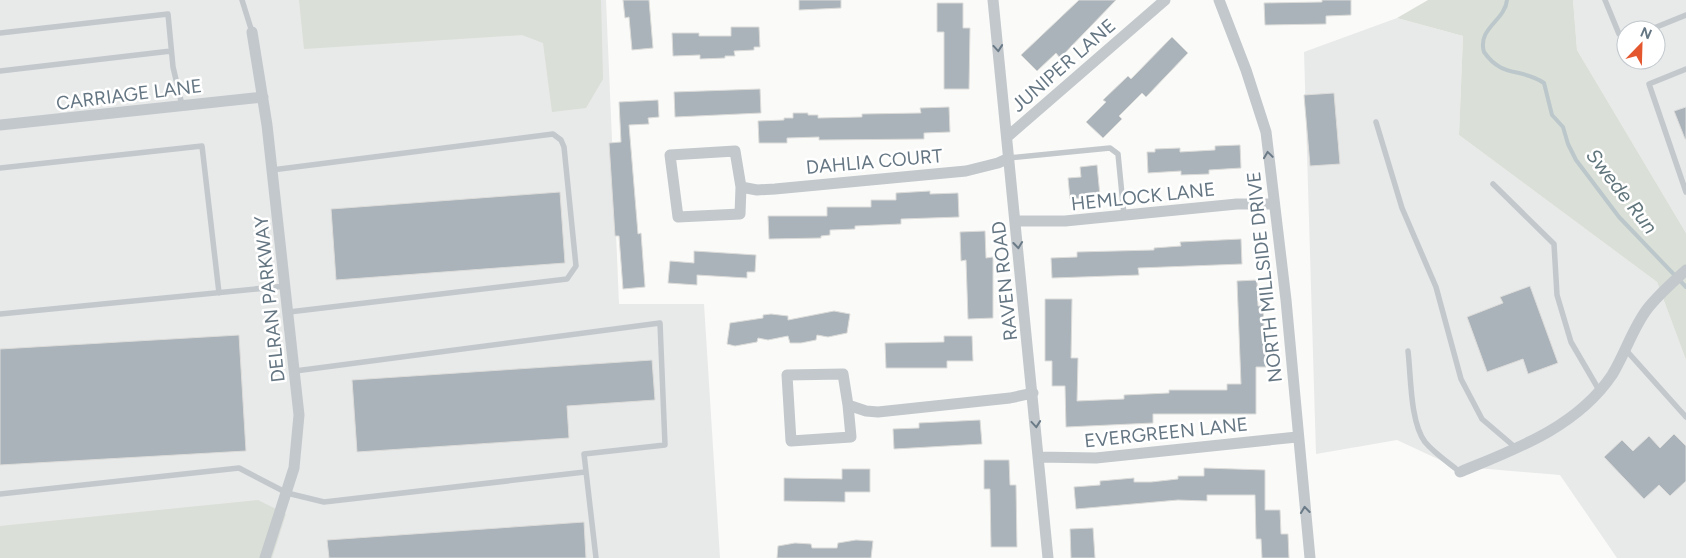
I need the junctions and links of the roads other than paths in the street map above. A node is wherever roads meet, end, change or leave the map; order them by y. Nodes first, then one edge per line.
1 (242, 0) edge
2 (993, 0) edge
3 (1165, 0) edge
4 (1219, 0) edge
5 (1605, 0) edge
6 (1686, 15) edge
7 (1666, 23) edge
8 (1616, 27) edge
9 (252, 32) joint
10 (0, 33) edge
11 (171, 51) junction
12 (1686, 69) edge
13 (0, 71) edge
14 (263, 97) junction
15 (182, 105) junction
16 (1376, 122) dead end
17 (0, 125) edge
18 (1007, 138) junction
19 (1009, 158) junction
20 (0, 168) edge
21 (272, 170) junction
22 (1493, 184) dead end
23 (741, 187) junction
24 (1686, 192) edge
25 (1273, 204) junction
26 (1124, 215) junction
27 (1015, 221) junction
28 (1686, 270) edge
29 (286, 286) junction
30 (219, 293) junction
31 (289, 312) junction
32 (0, 314) edge
33 (1625, 349) junction
34 (1408, 351) dead end
35 (295, 371) junction
36 (1599, 390) junction
37 (1033, 392) junction
38 (848, 405) junction
39 (1686, 417) edge
40 (1297, 437) junction
41 (1516, 448) junction
42 (1039, 457) junction
43 (585, 472) junction
44 (1460, 472) joint
45 (287, 493) junction
46 (0, 494) edge
47 (265, 558) edge
48 (596, 558) edge
49 (1048, 558) edge
50 (1310, 558) edge

1 - 9 lane
2 -> 18 street, RAVEN ROAD
3 - 18 street, JUNIPER LANE
25 -> 4 street, NORTH MILLSIDE DRIVE
5 - 8 lane
6 - 7 lane
9 - 14 street, DELRAN PARKWAY
10 - 11 lane
11 - 13 lane
11 - 15 lane
12 - 24 lane
14 - 15 street, CARRIAGE LANE
14 - 21 street, DELRAN PARKWAY
15 - 17 street, CARRIAGE LANE
16 - 41 lane
18 - 19 street, RAVEN ROAD
19 - 23 street, DAHLIA COURT
19 - 26 lane
19 - 27 street, RAVEN ROAD
20 - 30 lane
21 - 29 street, DELRAN PARKWAY
21 - 31 lane
22 - 36 lane
23 - 23 street
25 - 26 street, HEMLOCK LANE
25 - 40 street, NORTH MILLSIDE DRIVE
26 - 27 street, HEMLOCK LANE
27 -> 37 street, RAVEN ROAD
28 - 33 street
29 - 30 lane
29 - 31 street, DELRAN PARKWAY
30 - 32 lane
31 - 35 street, DELRAN PARKWAY
33 - 36 street
33 - 39 lane
34 - 44 lane
35 - 43 lane
35 - 45 street, DELRAN PARKWAY
36 - 41 street
37 - 38 street
37 -> 42 street, RAVEN ROAD
38 - 38 street
40 - 42 street, EVERGREEN LANE
50 -> 40 street, NORTH MILLSIDE DRIVE
41 - 44 street
42 - 49 street, RAVEN ROAD
43 - 45 lane
43 - 48 lane
45 - 46 lane
45 - 47 street, DELRAN PARKWAY

